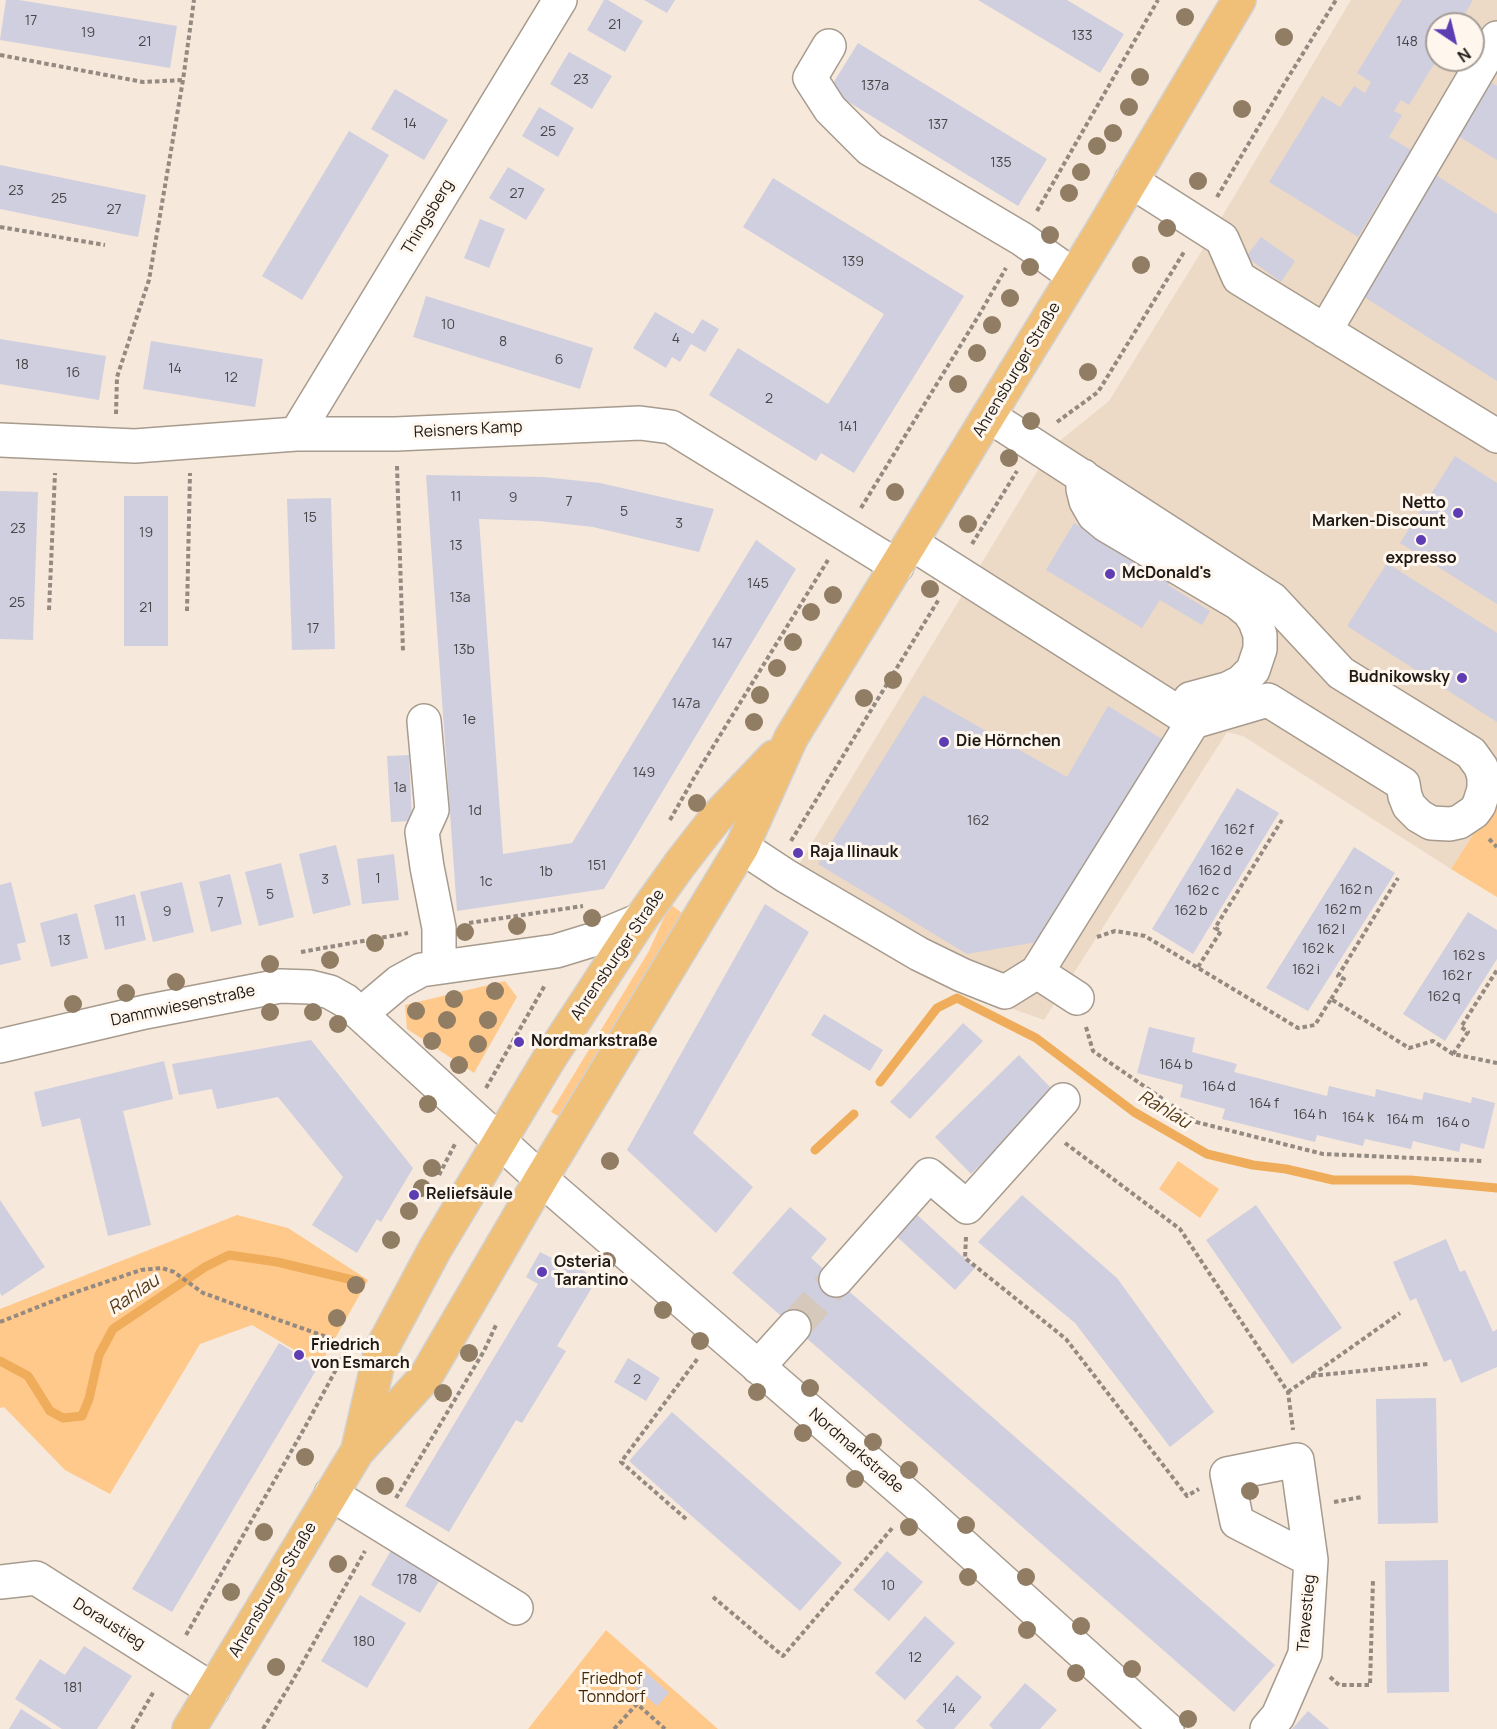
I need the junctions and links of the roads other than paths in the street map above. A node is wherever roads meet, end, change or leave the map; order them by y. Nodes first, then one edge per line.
1 (560, 0) edge
2 (1239, 0) edge
3 (1497, 38) edge
4 (829, 46) dead end
5 (1131, 181) junction
6 (1073, 275) junction
7 (1325, 331) junction
8 (989, 416) junction
9 (296, 434) junction
10 (1497, 436) edge
11 (0, 440) edge
12 (1083, 476) junction
13 (904, 555) junction
14 (1165, 705) junction
15 (424, 721) dead end
16 (1193, 722) junction
17 (792, 738) junction
18 (742, 847) junction
19 (640, 920) junction
20 (439, 967) junction
21 (1037, 972) junction
22 (1077, 998) road end
23 (361, 1014) junction
24 (0, 1046) edge
25 (1063, 1100) dead end
26 (499, 1142) junction
27 (541, 1179) junction
28 (836, 1280) tunnel mouth
29 (794, 1327) tunnel mouth
30 (758, 1367) junction
31 (357, 1452) junction
32 (331, 1494) junction
33 (1311, 1560) junction
34 (0, 1582) edge
35 (516, 1608) dead end
36 (213, 1690) junction
37 (189, 1729) edge
38 (1167, 1729) edge
39 (1267, 1729) edge

1 - 9 street, Thingsberg
2 - 5 main road, Ahrensburger Straße
3 - 7 street
4 - 6 street
5 - 6 main road, Ahrensburger Straße
5 - 7 street
6 - 8 main road, Ahrensburger Straße
7 - 10 street
8 - 12 street
8 - 13 main road, Ahrensburger Straße
9 - 11 street, Reisners Kamp
9 - 13 street, Reisners Kamp
12 - 14 street
12 - 16 street
13 - 14 street, Reisners Kamp
13 - 17 main road, Ahrensburger Straße
14 - 16 street, Reisners Kamp
15 - 20 street
16 - 21 street
17 - 18 main road, Ahrensburger Straße
17 - 19 main road, Ahrensburger Straße
18 - 21 street
18 - 27 main road, Ahrensburger Straße
19 - 20 street
19 - 26 main road, Ahrensburger Straße
20 - 23 street
21 - 22 street
23 - 24 street, Dammwiesenstraße
23 - 26 street, Dammwiesenstraße
25 - 28 street
26 - 27 street, Dammwiesenstraße
26 - 31 main road, Ahrensburger Straße
27 - 30 street, Nordmarkstraße
27 - 31 main road, Ahrensburger Straße
29 - 30 street
30 - 38 street, Nordmarkstraße
31 - 32 main road, Ahrensburger Straße
32 - 35 street
32 - 36 main road, Ahrensburger Straße
33 - 33 street, Travestieg
33 - 39 street, Travestieg
34 - 36 street, Doraustieg
36 - 37 main road, Ahrensburger Straße

